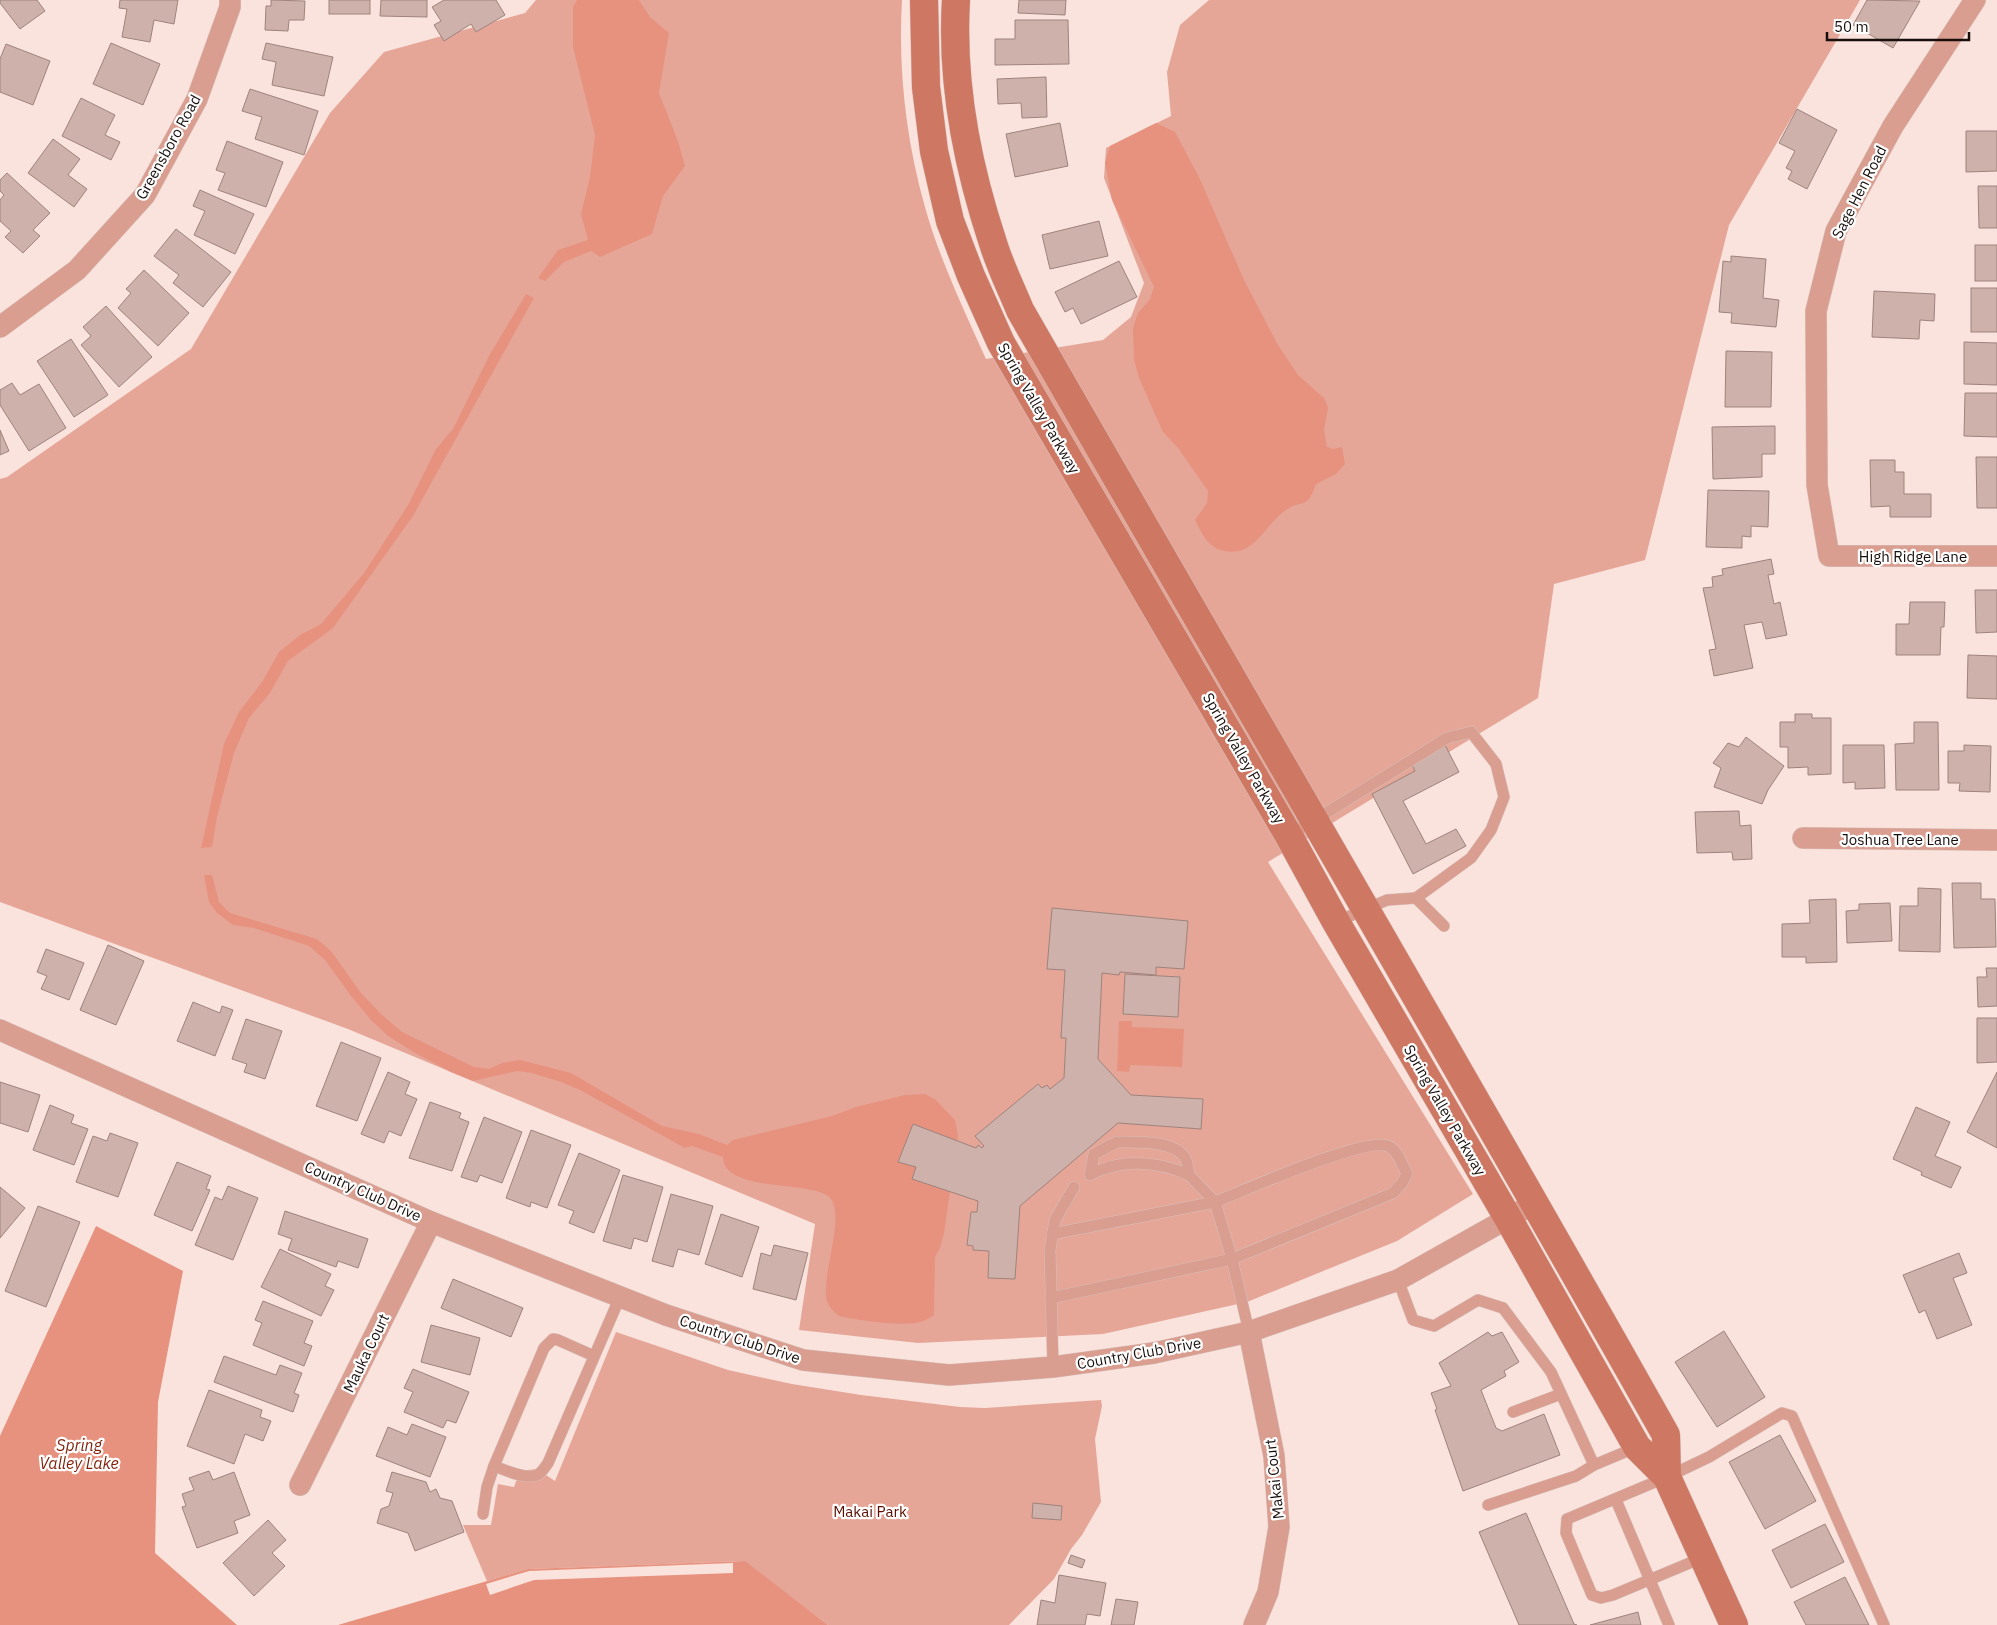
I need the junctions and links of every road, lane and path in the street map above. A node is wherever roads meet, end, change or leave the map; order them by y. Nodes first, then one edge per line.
1 (230, 0) edge
2 (924, 0) edge
3 (956, 0) edge
4 (1975, 0) edge
5 (0, 327) edge
6 (1829, 556) joint
7 (1997, 556) edge
8 (1314, 820) junction
9 (1289, 836) junction
10 (1803, 838) dead end
11 (1997, 840) edge
12 (1416, 898) junction
13 (1366, 909) junction
14 (1336, 922) junction
15 (1444, 926) dead end
16 (0, 1030) edge
17 (1190, 1176) junction
18 (1074, 1186) dead end
19 (1215, 1202) junction
20 (1535, 1203) junction
21 (1508, 1218) junction
22 (431, 1222) junction
23 (1052, 1234) junction
24 (1232, 1259) junction
25 (1398, 1280) junction
26 (620, 1297) junction
27 (1051, 1298) junction
28 (1249, 1332) junction
29 (594, 1356) junction
30 (1053, 1367) junction
31 (1561, 1394) junction
32 (1513, 1412) dead end
33 (1636, 1447) junction
34 (494, 1466) junction
35 (1594, 1466) junction
36 (1667, 1478) junction
37 (300, 1485) dead end
38 (1616, 1500) junction
39 (1488, 1505) dead end
40 (484, 1514) dead end
41 (1704, 1557) junction
42 (1651, 1580) junction
43 (1254, 1625) edge
44 (1669, 1625) edge
45 (1734, 1625) edge
46 (1884, 1625) edge

1 - 5 street, Greensboro Road
2 - 9 street, Spring Valley Parkway
3 - 8 street, Spring Valley Parkway
4 - 6 street, Sage Hen Road
6 - 7 street, High Ridge Lane
8 - 9 lane
8 - 12 lane
8 - 13 street, Spring Valley Parkway
9 - 14 street, Spring Valley Parkway
10 - 11 street, Joshua Tree Lane
12 - 13 lane
12 - 15 lane
13 - 14 lane
13 - 20 street, Spring Valley Parkway
14 - 21 street, Spring Valley Parkway
16 - 22 street, Country Club Drive
17 - 17 lane
17 - 19 lane
18 - 23 lane
19 - 23 lane
19 - 24 lane
19 - 24 lane
20 - 21 street, Country Club Drive
20 - 36 street, Spring Valley Parkway
21 - 25 street, Country Club Drive
21 - 33 street, Spring Valley Parkway
22 - 26 street, Country Club Drive
22 - 37 street, Mauka Court
23 - 27 lane
24 - 27 lane
24 - 28 lane
25 - 28 street, Country Club Drive
25 - 31 lane
26 - 29 lane
26 - 30 street, Country Club Drive
27 - 30 lane
28 - 30 street, Country Club Drive
28 - 43 street, Makai Court
29 - 34 lane
29 - 34 lane
31 - 32 lane
31 - 35 lane
33 - 35 lane
33 - 36 street, Spring Valley Parkway
34 - 40 lane
35 - 39 lane
36 - 38 lane
36 - 41 street, Spring Valley Parkway
36 - 46 lane
38 - 42 lane
38 - 42 lane
41 - 42 lane
41 - 45 street, Spring Valley Parkway
42 - 44 lane

